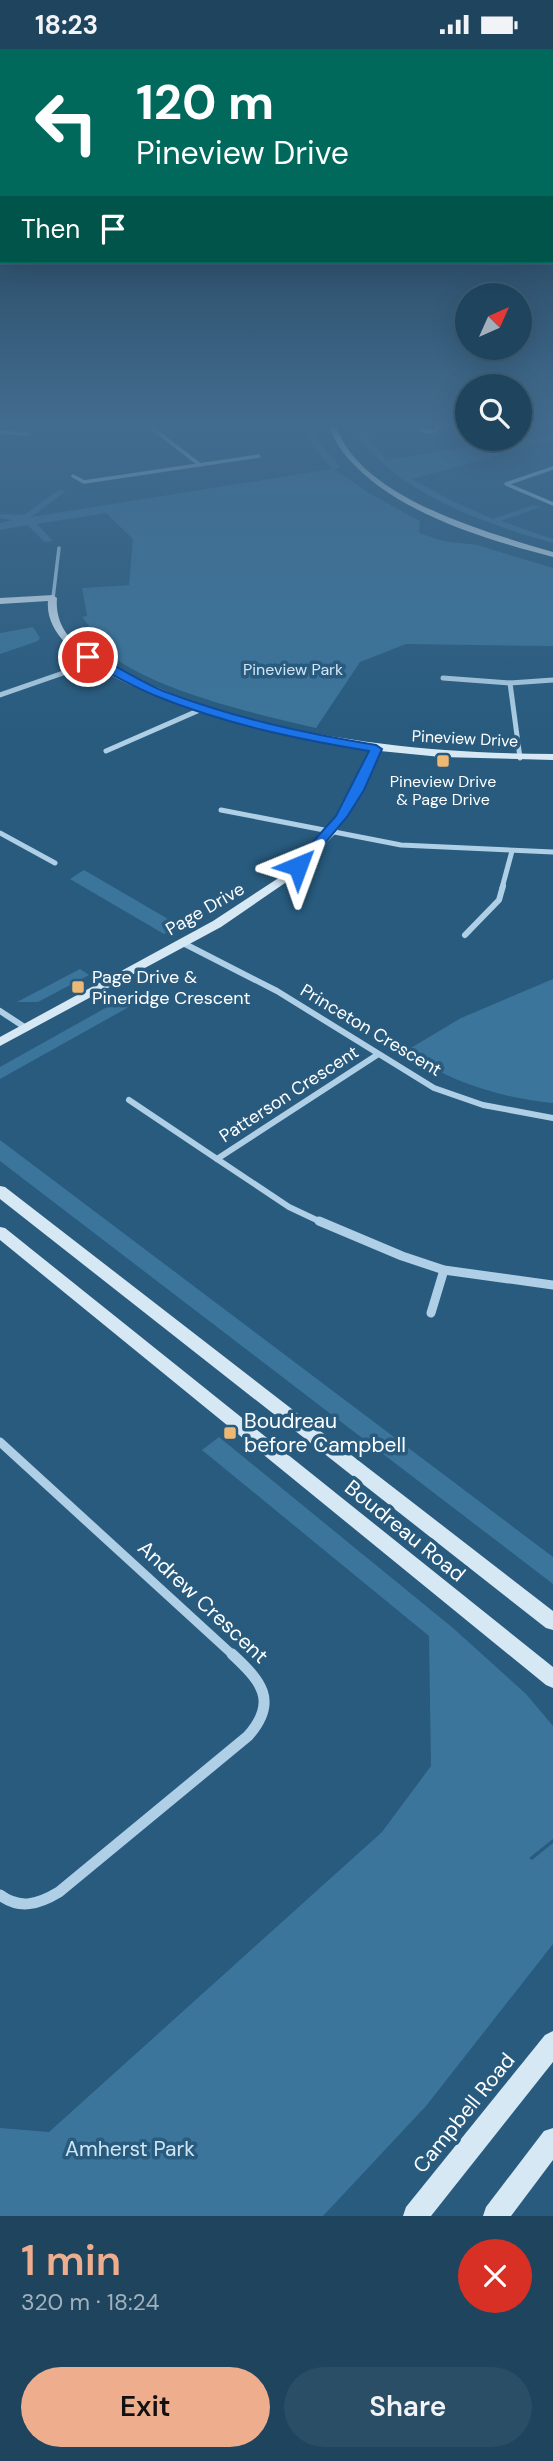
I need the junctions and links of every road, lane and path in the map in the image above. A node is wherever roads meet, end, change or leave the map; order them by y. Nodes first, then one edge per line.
1 (475, 529) edge
2 (59, 548) dead end
3 (553, 555) edge
4 (53, 598) junction
5 (0, 601) edge
6 (95, 662) junction
7 (443, 678) dead end
8 (553, 680) edge
9 (510, 683) junction
10 (0, 695) edge
11 (202, 709) junction
12 (376, 749) junction
13 (106, 751) dead end
14 (553, 757) edge
15 (520, 758) junction
16 (221, 810) dead end
17 (0, 833) edge
18 (330, 833) junction
19 (512, 851) junction
20 (553, 852) edge
21 (55, 863) dead end
22 (465, 935) dead end
23 (183, 943) junction
24 (0, 1011) edge
25 (26, 1028) junction
26 (0, 1042) edge
27 (377, 1055) junction
28 (129, 1100) dead end
29 (553, 1118) edge
30 (217, 1159) junction
31 (0, 1191) edge
32 (0, 1232) edge
33 (444, 1270) junction
34 (553, 1285) edge
35 (431, 1313) dead end
36 (0, 1442) edge
37 (553, 1622) edge
38 (551, 1678) edge
39 (0, 1895) edge
40 (553, 2043) edge
41 (553, 2140) edge
42 (415, 2216) edge
43 (495, 2216) edge

1 - 3 main road
2 - 4 street
4 - 5 main road
4 - 6 main road, Pineview Drive
6 - 10 street
6 - 11 main road, Pineview Drive
7 - 9 street
8 - 9 street
9 - 15 street
11 - 12 main road, Pineview Drive
11 - 13 street
12 - 15 main road, Pineview Drive
12 - 18 main road, Page Drive
14 - 15 main road, Pineview Drive
16 - 18 street
17 - 21 street
18 - 19 street
18 - 23 main road, Page Drive
19 - 20 street
19 - 22 street
23 - 25 main road, Page Drive
23 - 27 street, Princeton Crescent
24 - 25 street
25 - 26 main road, Page Drive
27 - 29 street, Princeton Crescent
27 - 30 street, Patterson Crescent
28 - 30 street, Patterson Crescent
30 - 33 street, Patterson Crescent
31 - 37 main road, Boudreau Road
32 - 38 main road, Boudreau Road
33 - 34 street, Patterson Crescent
33 - 35 street
36 - 39 street, Andrew Crescent
40 - 42 main road, Campbell Road
41 - 43 main road

